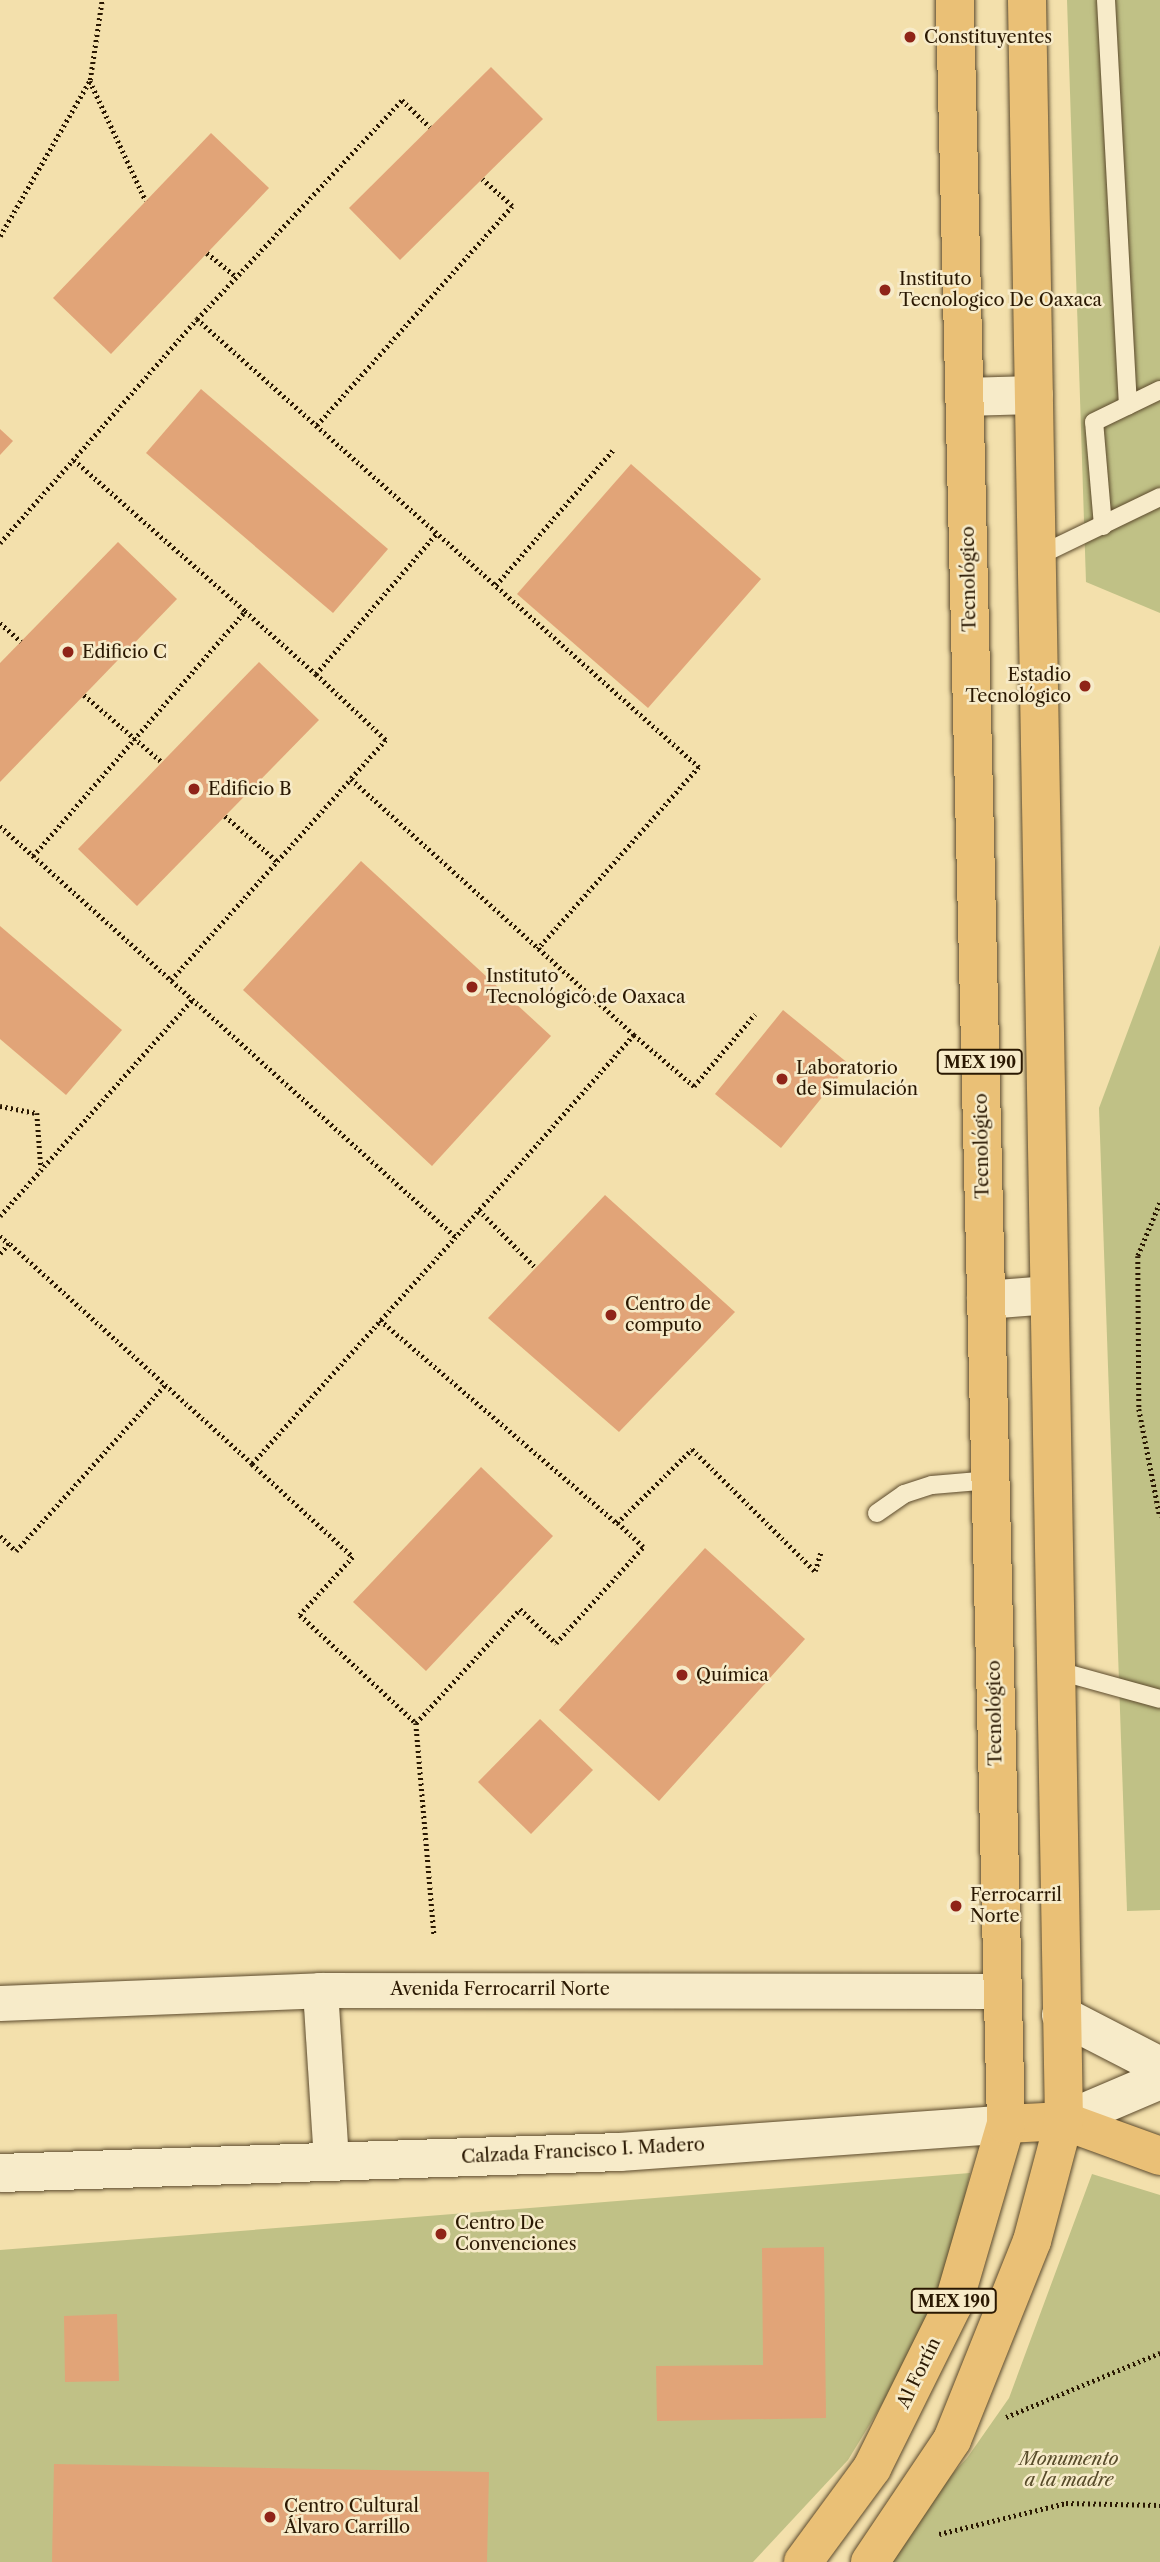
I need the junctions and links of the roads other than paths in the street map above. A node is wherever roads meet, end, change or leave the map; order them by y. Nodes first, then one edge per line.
1 (955, 0) edge
2 (1027, 0) edge
3 (1106, 0) edge
4 (1160, 390) edge
5 (1034, 395) junction
6 (964, 397) junction
7 (1128, 405) junction
8 (1160, 497) edge
9 (1103, 526) junction
10 (1037, 557) junction
11 (1049, 1295) junction
12 (986, 1300) junction
13 (991, 1480) junction
14 (877, 1513) dead end
15 (1055, 1670) junction
16 (1160, 1699) edge
17 (320, 1990) junction
18 (1000, 1991) junction
19 (0, 2003) edge
20 (1061, 2015) junction
21 (1160, 2066) edge
22 (1160, 2080) edge
23 (1064, 2121) junction
24 (1006, 2124) junction
25 (1160, 2156) edge
26 (331, 2162) junction
27 (0, 2173) edge
28 (874, 2557) edge
29 (803, 2562) edge

1 - 6 main road, Tecnológico / MEX 190
2 - 5 main road, MEX 190
3 - 7 lane
4 - 7 lane
5 - 6 main road
5 - 10 main road, MEX 190
6 - 12 main road, Tecnológico / MEX 190
7 - 9 lane
8 - 9 lane
9 - 10 lane
10 - 11 main road, MEX 190
11 - 12 main road
11 - 15 main road, MEX 190
12 - 13 main road, Tecnológico / MEX 190
13 - 14 lane
13 - 18 main road, Tecnológico / MEX 190
15 - 16 lane
15 - 20 main road, MEX 190
17 - 18 street, Avenida Ferrocarril Norte
17 - 19 street, Avenida Ferrocarril Norte
17 - 26 street
18 - 24 main road, Tecnológico / MEX 190
20 - 21 main road
20 - 23 main road, MEX 190
22 - 23 main road
23 - 24 main road, Calzada Francisco I. Madero
23 - 25 main road, Calzada Francisco I. Madero
23 - 28 main road, MEX 190
24 - 26 main road, Calzada Francisco I. Madero
24 - 29 main road, Al Fortín / MEX 190
26 - 27 main road, Calzada Francisco I. Madero

